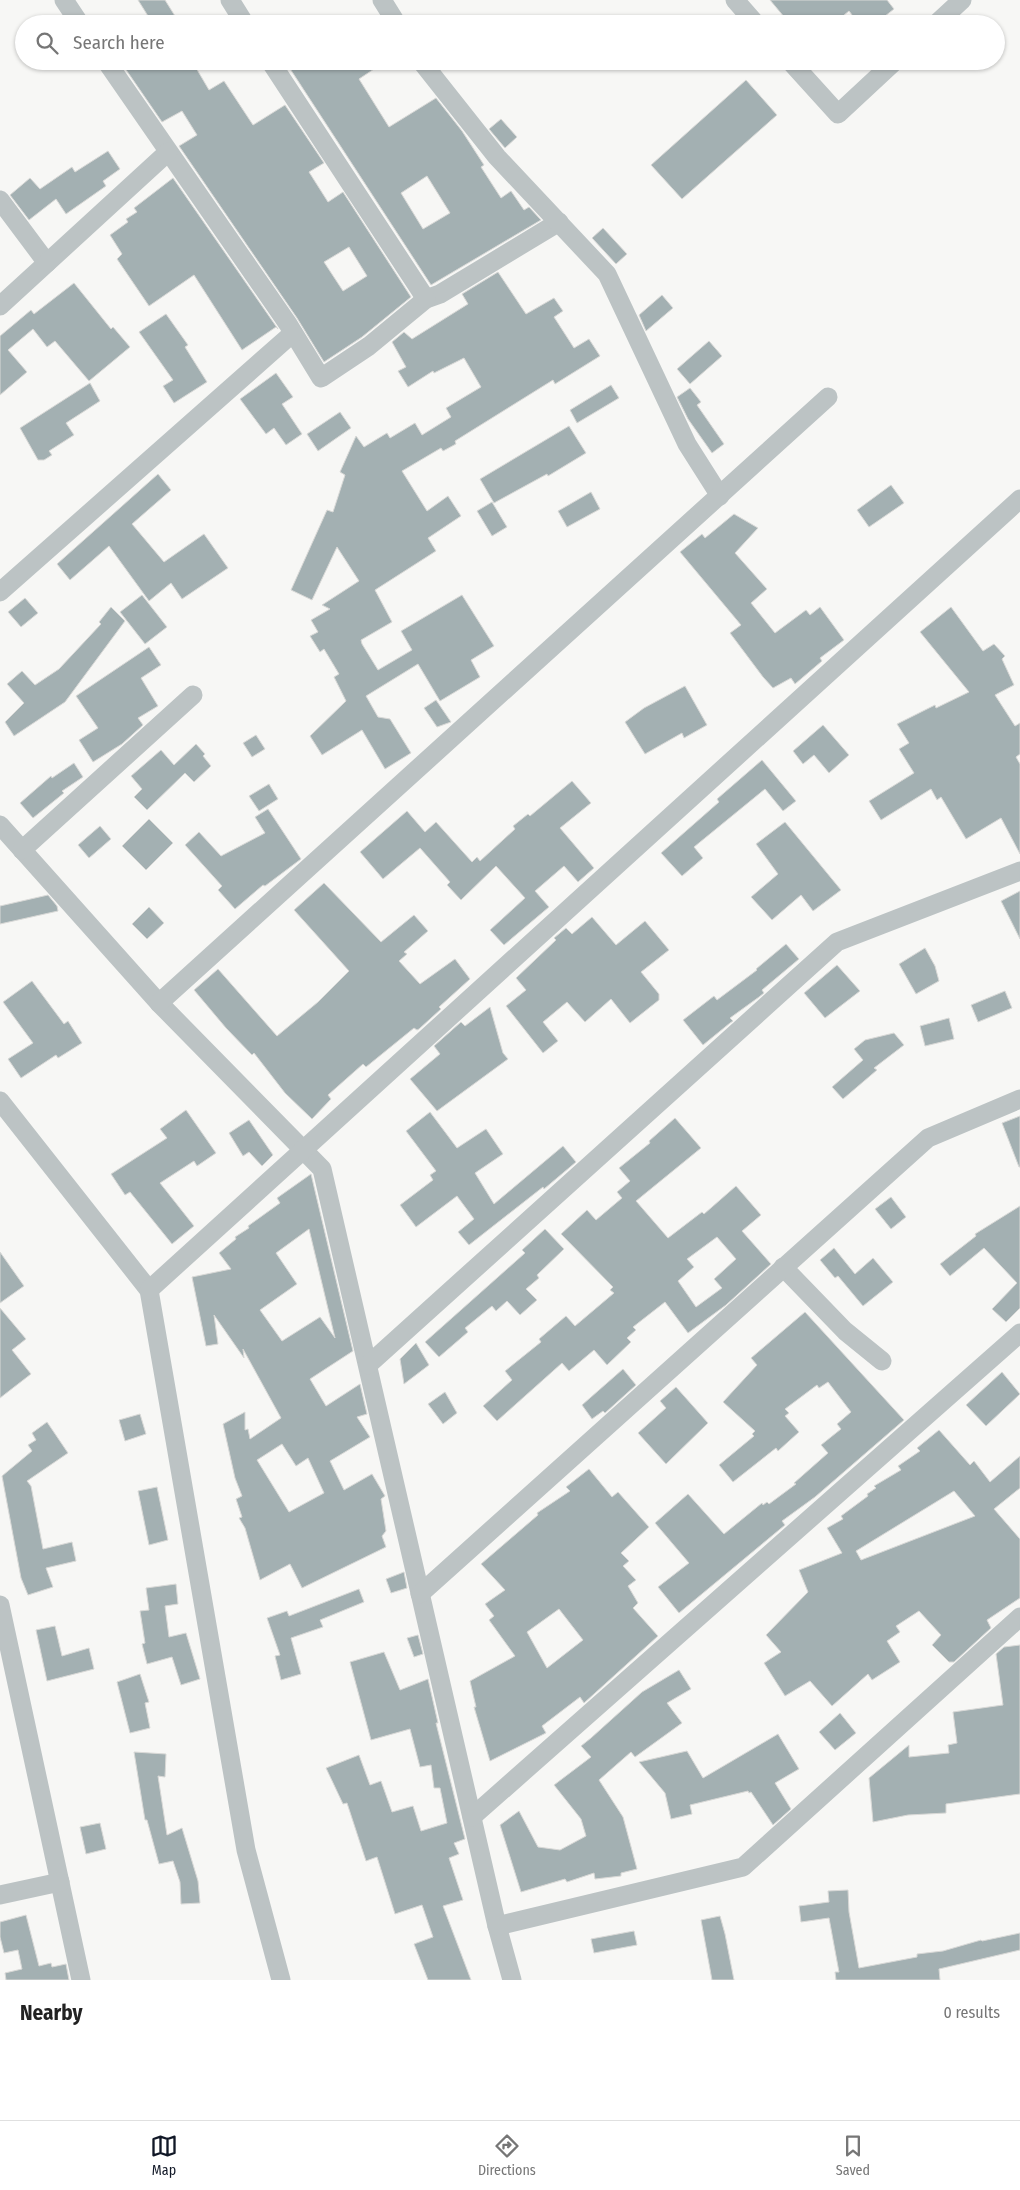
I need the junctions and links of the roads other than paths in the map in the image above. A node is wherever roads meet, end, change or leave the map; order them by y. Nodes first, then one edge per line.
1 (64, 0) edge
2 (230, 0) edge
3 (382, 0) edge
4 (734, 0) edge
5 (962, 0) edge
6 (74, 15) edge
7 (239, 15) edge
8 (391, 15) edge
9 (748, 15) edge
10 (946, 15) edge
11 (112, 70) edge
12 (276, 70) edge
13 (428, 70) edge
14 (798, 70) edge
15 (885, 70) edge
16 (168, 152) junction
17 (0, 200) edge
18 (559, 222) junction
19 (47, 263) junction
20 (426, 299) junction
21 (0, 306) edge
22 (293, 333) junction
23 (828, 396) dead end
24 (720, 496) junction
25 (1020, 499) edge
26 (0, 592) edge
27 (193, 696) dead end
28 (0, 826) edge
29 (22, 850) junction
30 (1020, 871) edge
31 (159, 1002) junction
32 (1020, 1099) edge
33 (0, 1101) edge
34 (304, 1151) junction
35 (783, 1268) junction
36 (149, 1290) junction
37 (1020, 1333) edge
38 (882, 1361) dead end
39 (368, 1365) junction
40 (420, 1594) junction
41 (0, 1605) edge
42 (1020, 1617) edge
43 (472, 1817) junction
44 (60, 1882) junction
45 (0, 1895) edge
46 (497, 1926) junction
47 (81, 1980) edge
48 (281, 1980) edge
49 (512, 1980) edge

1 - 6 street
2 - 7 street
3 - 8 street
4 - 9 street
5 - 10 street
11 - 16 street
12 - 20 street
13 - 18 street
14 - 15 street
16 - 19 street
16 - 22 street
17 - 19 street
18 - 20 street
18 - 24 street
19 - 21 street
20 - 22 street
22 - 26 street
23 - 24 street
24 - 31 street
25 - 34 street
27 - 29 street
28 - 29 street
29 - 31 street
30 - 39 street
31 - 34 street
32 - 35 street
33 - 36 street
34 - 36 street
34 - 39 street
35 - 38 street
35 - 40 street
36 - 48 street
37 - 43 street
39 - 40 street
40 - 43 street
41 - 44 street
42 - 46 street
43 - 46 street
44 - 45 street
44 - 47 street
46 - 49 street

